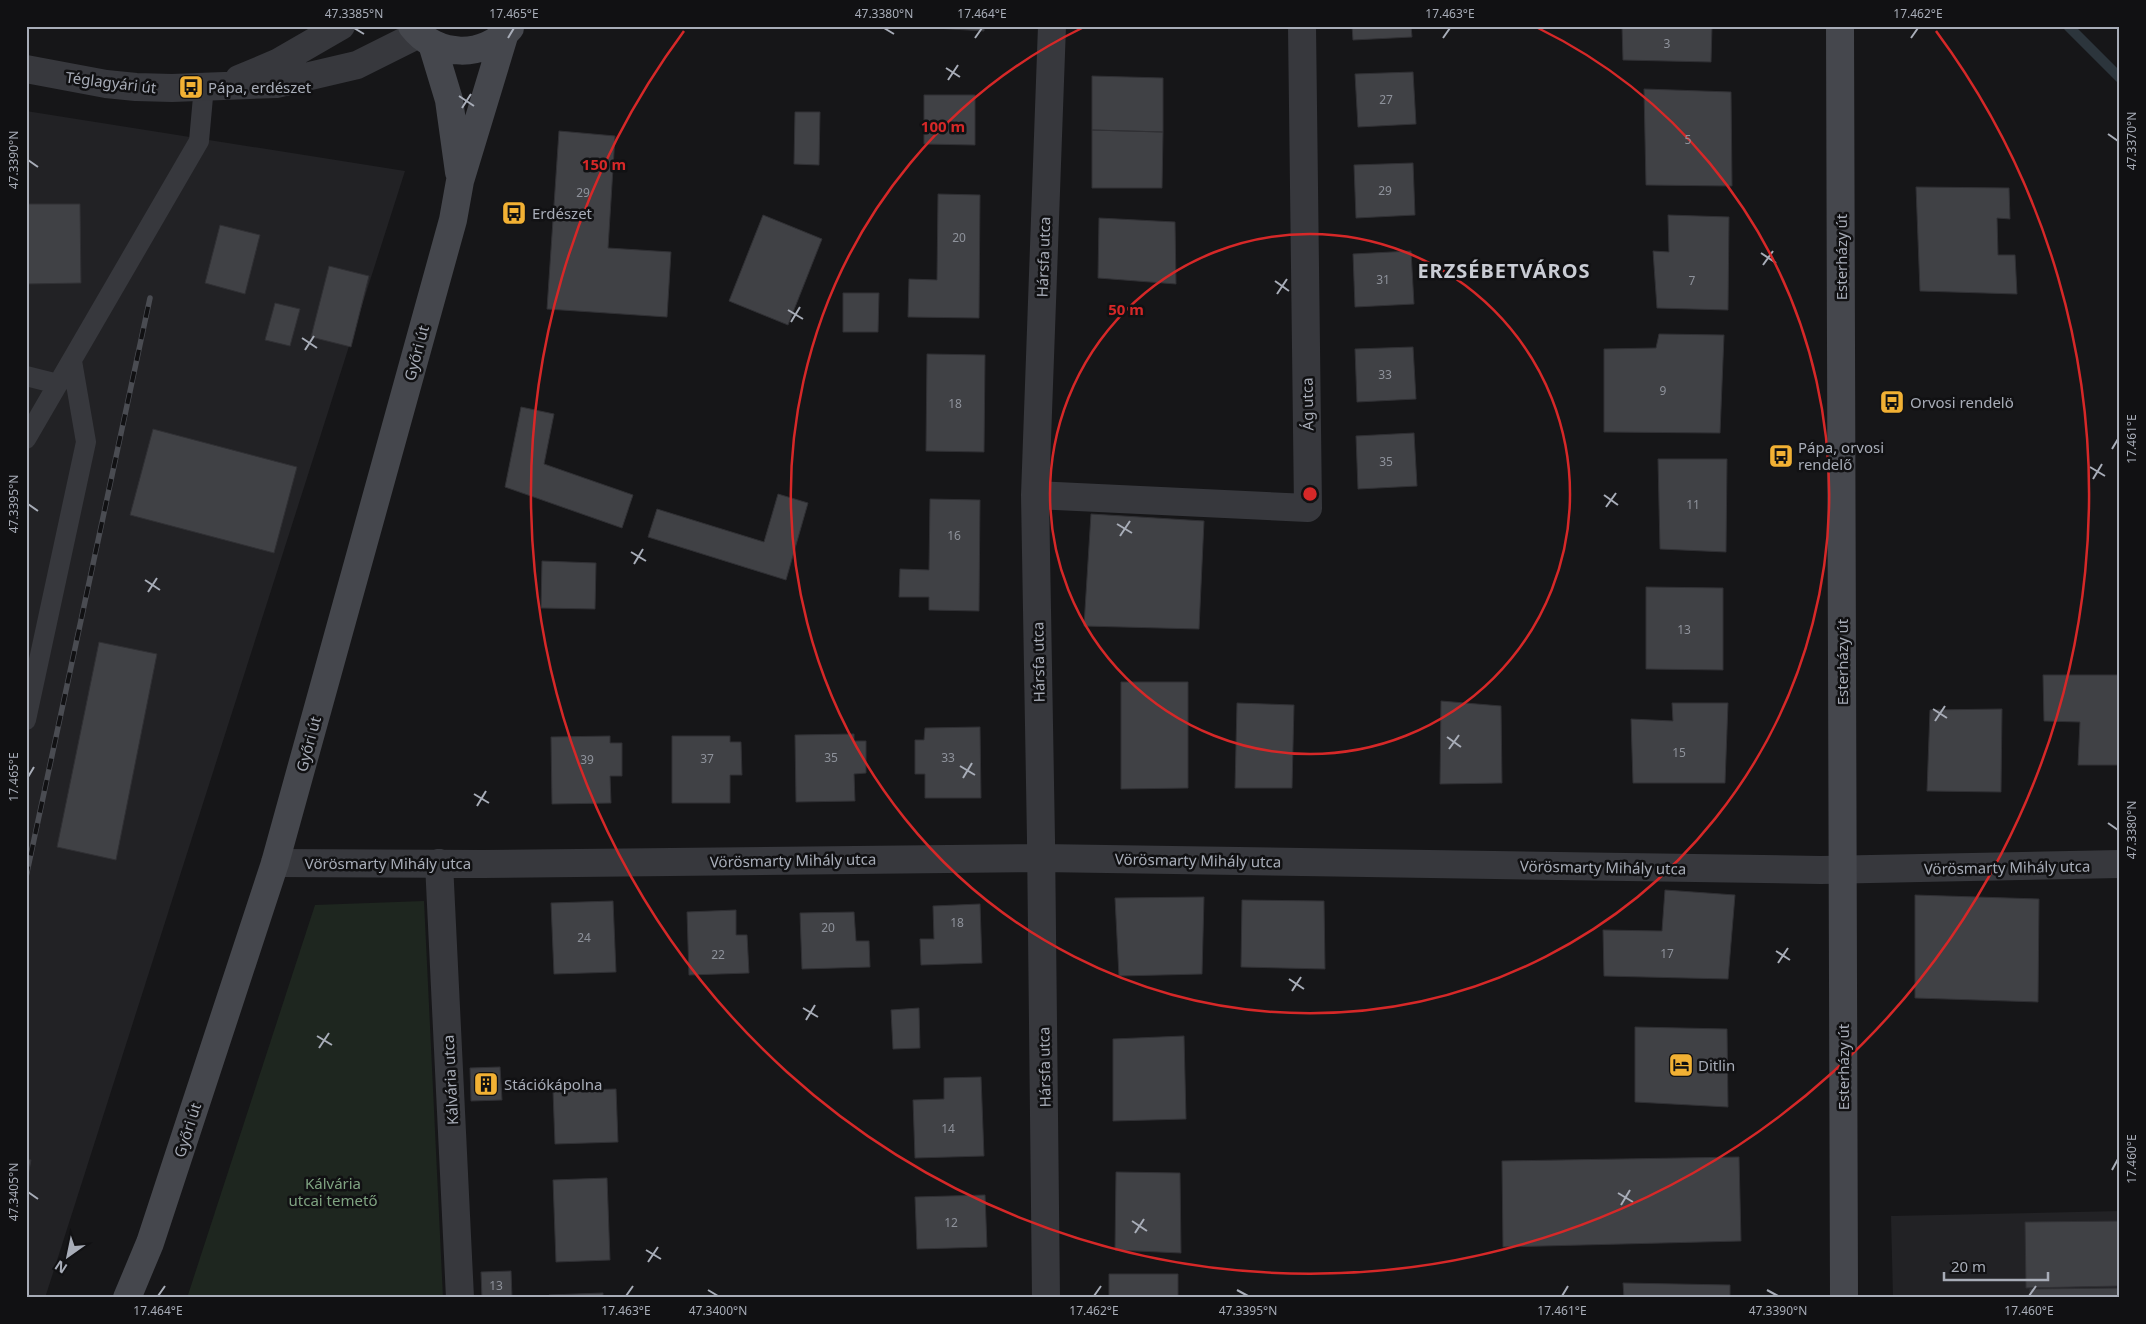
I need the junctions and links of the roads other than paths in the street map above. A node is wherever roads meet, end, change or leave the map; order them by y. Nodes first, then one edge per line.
1 (341, 26) edge
2 (1052, 26) edge
3 (1302, 26) edge
4 (1840, 26) edge
5 (508, 31) edge
6 (421, 35) edge
7 (26, 69) edge
8 (215, 86) junction
9 (460, 181) junction
10 (72, 361) junction
11 (26, 376) edge
12 (58, 384) junction
13 (26, 439) edge
14 (1035, 495) junction
15 (26, 720) edge
16 (1042, 858) junction
17 (275, 863) junction
18 (439, 863) junction
19 (2120, 864) edge
20 (1842, 870) junction
21 (127, 1298) edge
22 (460, 1298) edge
23 (1046, 1298) edge
24 (1844, 1298) edge

1 - 8 street, Téglagyári út
2 - 14 street, Hársfa utca
3 - 14 street, Ág utca
4 - 20 street, Esterházy út
5 - 6 street
5 - 9 street, Győri út
6 - 8 street, Téglagyári út
6 - 9 street, Győri út
7 - 8 street, Téglagyári út
8 - 10 lane
9 - 17 street, Győri út
10 - 12 lane
10 - 15 lane
11 - 12 lane
12 - 13 lane
14 - 16 street, Hársfa utca
16 - 18 street, Vörösmarty Mihály utca
16 - 20 street, Vörösmarty Mihály utca
16 - 23 street, Hársfa utca
17 - 18 street, Vörösmarty Mihály utca
17 - 21 street, Győri út
18 - 22 street, Kálvária utca
19 - 20 street, Vörösmarty Mihály utca
20 - 24 street, Esterházy út

